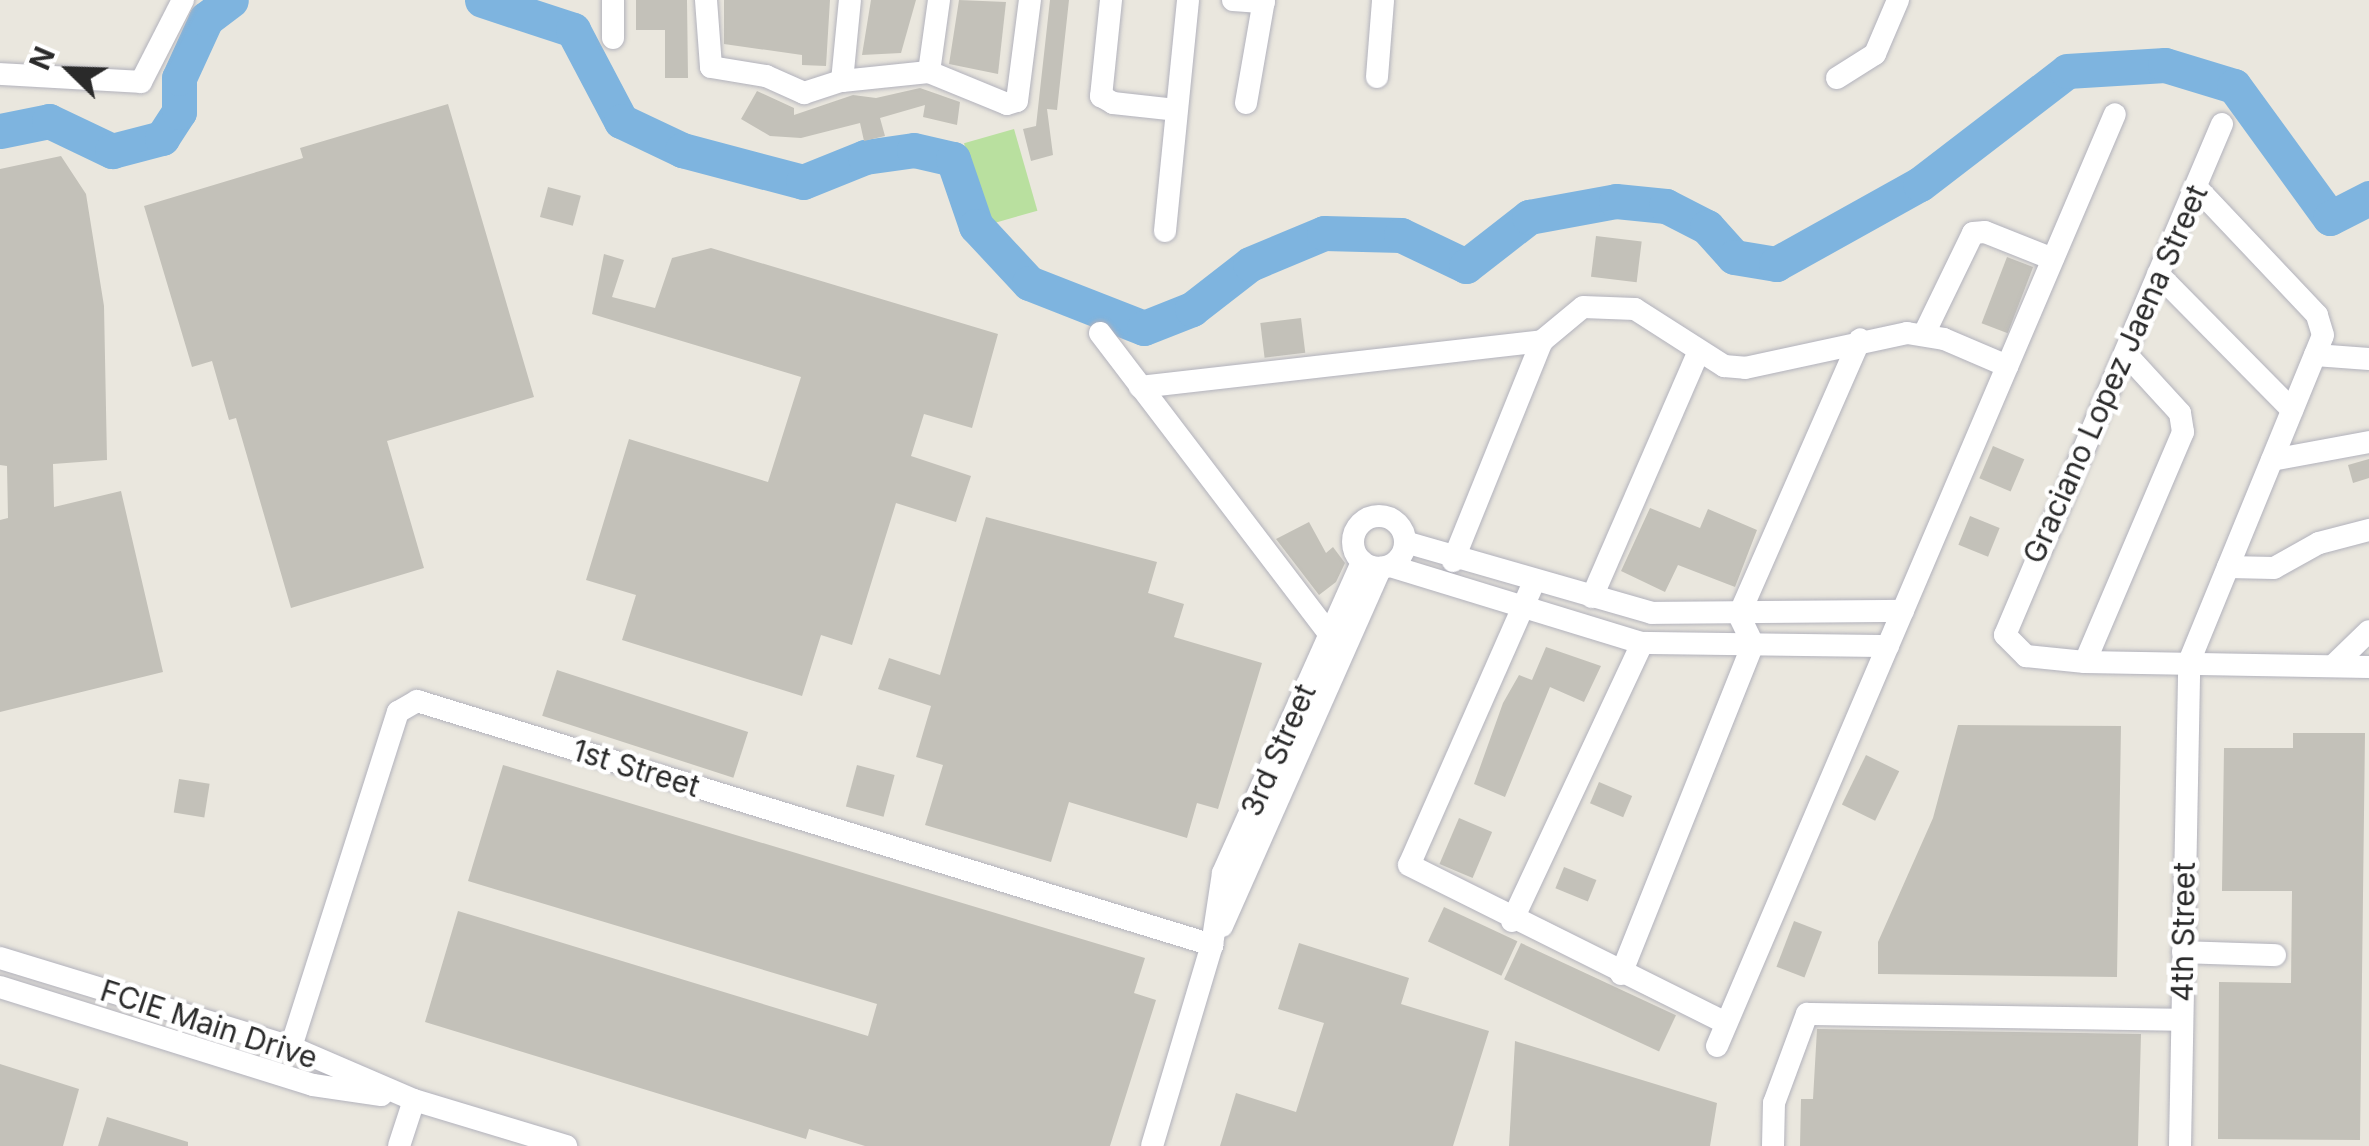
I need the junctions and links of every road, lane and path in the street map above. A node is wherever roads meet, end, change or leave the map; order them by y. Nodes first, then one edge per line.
1 (183, 0) edge
2 (613, 0) edge
3 (706, 0) edge
4 (850, 0) edge
5 (939, 0) edge
6 (1030, 0) edge
7 (1111, 0) edge
8 (1188, 0) edge
9 (1233, 0) edge
10 (1383, 0) edge
11 (1898, 0) edge
12 (1264, 1) edge
13 (613, 38) dead end
14 (929, 72) junction
15 (0, 74) edge
16 (1377, 77) dead end
17 (1836, 78) dead end
18 (842, 81) junction
19 (1246, 103) dead end
20 (1176, 110) junction
21 (2115, 114) dead end
22 (2222, 124) dead end
23 (2196, 187) junction
24 (1164, 232) dead end
25 (2053, 259) junction
26 (2158, 274) junction
27 (1100, 333) dead end
28 (1924, 334) junction
29 (1860, 339) junction
30 (1542, 341) junction
31 (2319, 345) junction
32 (1698, 353) junction
33 (2125, 353) junction
34 (2369, 359) edge
35 (2007, 366) junction
36 (1140, 387) junction
37 (2292, 410) junction
38 (2369, 442) edge
39 (2272, 460) junction
40 (2369, 530) edge
41 (1405, 542) junction
42 (1453, 561) junction
43 (1378, 565) junction
44 (2228, 567) junction
45 (1534, 582) junction
46 (1592, 597) junction
47 (1524, 608) junction
48 (1903, 610) junction
49 (1740, 614) junction
50 (2369, 632) edge
51 (1338, 638) junction
52 (1642, 643) junction
53 (1752, 644) junction
54 (1888, 646) junction
55 (2085, 662) junction
56 (2190, 662) junction
57 (2332, 666) junction
58 (2369, 667) edge
59 (1512, 921) junction
60 (1212, 944) junction
61 (2183, 952) junction
62 (2275, 955) dead end
63 (0, 958) edge
64 (1621, 974) junction
65 (0, 987) edge
66 (2182, 1020) junction
67 (1726, 1024) junction
68 (1717, 1046) dead end
69 (291, 1047) junction
70 (414, 1100) junction
71 (399, 1146) edge
72 (566, 1146) edge
73 (1152, 1146) edge
74 (1773, 1146) edge
75 (2180, 1146) edge

1 - 15 street
2 - 13 street
3 - 18 street
4 - 18 street
5 - 14 street
6 - 14 street
7 - 20 street
8 - 20 street
9 - 12 street
10 - 16 street
11 - 17 street
12 - 19 street
14 - 18 street
20 - 24 street
21 - 25 street
22 - 23 street, Graciano Lopez Jaena Street
23 - 26 street, Graciano Lopez Jaena Street
23 - 31 street
25 - 28 street
25 - 35 street
26 - 33 street, Graciano Lopez Jaena Street
26 - 37 street
27 - 36 street
28 - 29 street
28 - 35 street
29 - 32 street
29 - 49 street
30 - 32 street
30 - 36 street
30 - 42 street
31 - 34 street
31 - 37 street, 4th Street
32 - 46 street
33 - 55 street
33 - 55 street, Graciano Lopez Jaena Street
35 - 48 street
36 - 51 street
37 - 39 street, 4th Street
38 - 39 street
39 - 44 street, 4th Street
40 - 44 street
41 - 42 street
41 - 43 street
41 - 43 street
42 - 45 street
43 - 47 street
43 - 51 street, 3rd Street
44 - 56 street, 4th Street
45 - 46 street
45 - 47 street
46 - 49 street
47 - 52 street
47 - 59 street
48 - 49 street
48 - 54 street
49 - 53 street
50 - 57 street
51 - 60 street, 3rd Street
52 - 53 street
52 - 59 street
53 - 54 street
53 - 64 street
54 - 67 street
55 - 56 street
56 - 57 street
56 - 61 street, 4th Street
57 - 58 street
59 - 64 street
60 - 69 street, 1st Street
60 - 73 street, 3rd Street
61 - 62 street
61 - 66 street, 4th Street
63 - 69 street, FCIE Main Drive
64 - 67 street
65 - 70 street, FCIE Main Drive
66 - 74 street
66 - 75 street, 4th Street
67 - 68 street
69 - 70 street, FCIE Main Drive
70 - 71 street
70 - 72 street, FCIE Main Drive

